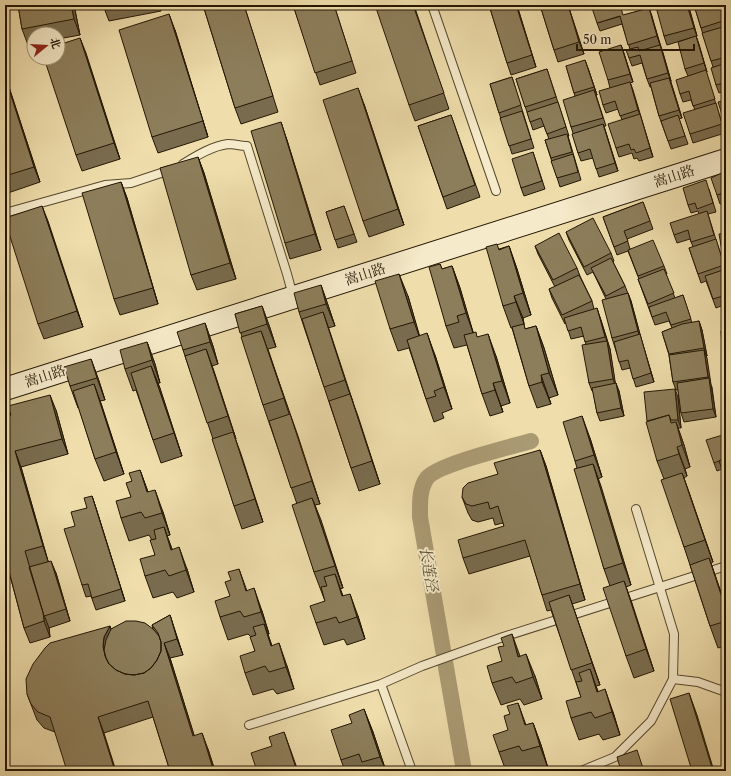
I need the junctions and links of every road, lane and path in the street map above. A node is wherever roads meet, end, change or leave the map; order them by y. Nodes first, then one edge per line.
1 (432, 5) edge
2 (726, 160) edge
3 (496, 191) dead end
4 (5, 213) edge
5 (293, 297) junction
6 (5, 389) edge
7 (636, 509) dead end
8 (726, 566) edge
9 (660, 587) junction
10 (673, 679) junction
11 (381, 684) junction
12 (726, 692) edge
13 (249, 725) dead end
14 (412, 771) edge
15 (581, 771) edge

1 - 3 lane
2 - 5 street, 嵩山路
4 - 5 lane
5 - 6 street, 嵩山路
7 - 9 lane
8 - 9 lane
9 - 10 lane
9 - 11 lane
10 - 12 lane
10 - 15 lane
11 - 13 lane
11 - 14 lane

